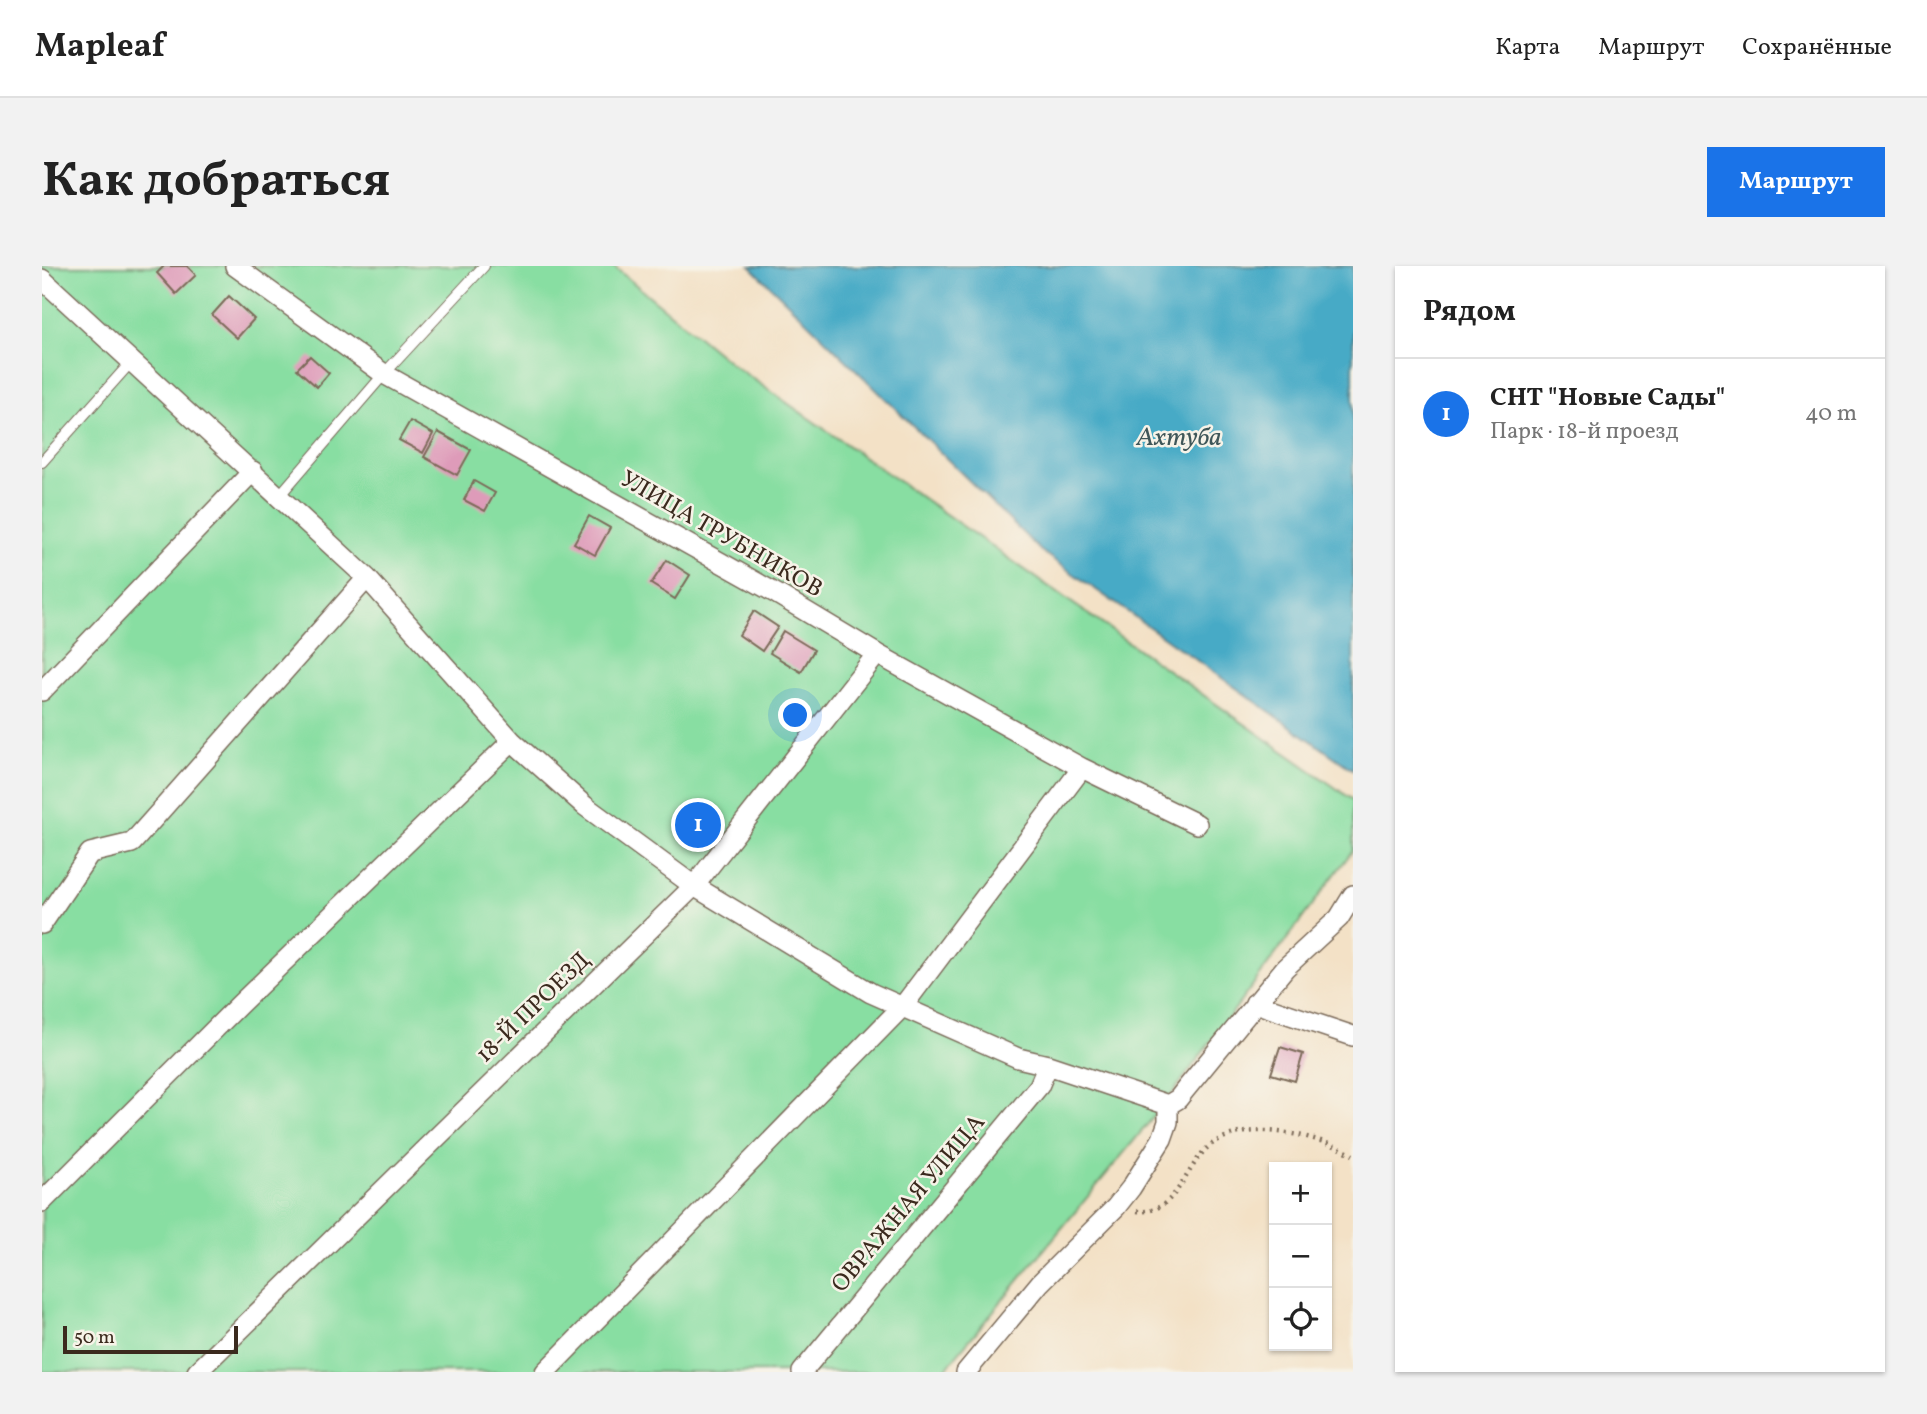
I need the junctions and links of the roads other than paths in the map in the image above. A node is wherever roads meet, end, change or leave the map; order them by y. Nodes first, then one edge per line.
1 (235, 266) edge
2 (484, 266) edge
3 (42, 279) edge
4 (132, 361) junction
5 (384, 374) junction
6 (42, 462) edge
7 (253, 471) junction
8 (279, 496) junction
9 (368, 579) junction
10 (877, 654) junction
11 (42, 691) edge
12 (512, 741) junction
13 (1082, 768) junction
14 (1197, 824) dead end
15 (694, 886) junction
16 (1353, 895) edge
17 (42, 924) edge
18 (1255, 1003) junction
19 (903, 1006) junction
20 (1353, 1036) edge
21 (1048, 1065) junction
22 (1168, 1105) junction
23 (42, 1202) edge
24 (197, 1372) edge
25 (545, 1372) edge
26 (802, 1372) edge
27 (966, 1372) edge

1 - 5 street, УЛИЦА ТРУБНИКОВ
2 - 5 lane
3 - 4 street
4 - 6 lane
4 - 7 street
5 - 8 lane
5 - 10 street, УЛИЦА ТРУБНИКОВ
7 - 8 street
7 - 11 street
8 - 9 street
9 - 12 street
9 - 17 street
10 - 13 street, УЛИЦА ТРУБНИКОВ
10 - 15 street, 18-Й ПРОЕЗД
12 - 15 street
12 - 23 street
13 - 14 street, УЛИЦА ТРУБНИКОВ
13 - 19 street
15 - 19 street
15 - 24 street, 18-Й ПРОЕЗД
16 - 18 street
18 - 20 street
18 - 22 street
19 - 21 street
19 - 25 street
21 - 22 street
21 - 26 street, ОВРАЖНАЯ УЛИЦА
22 - 27 street

